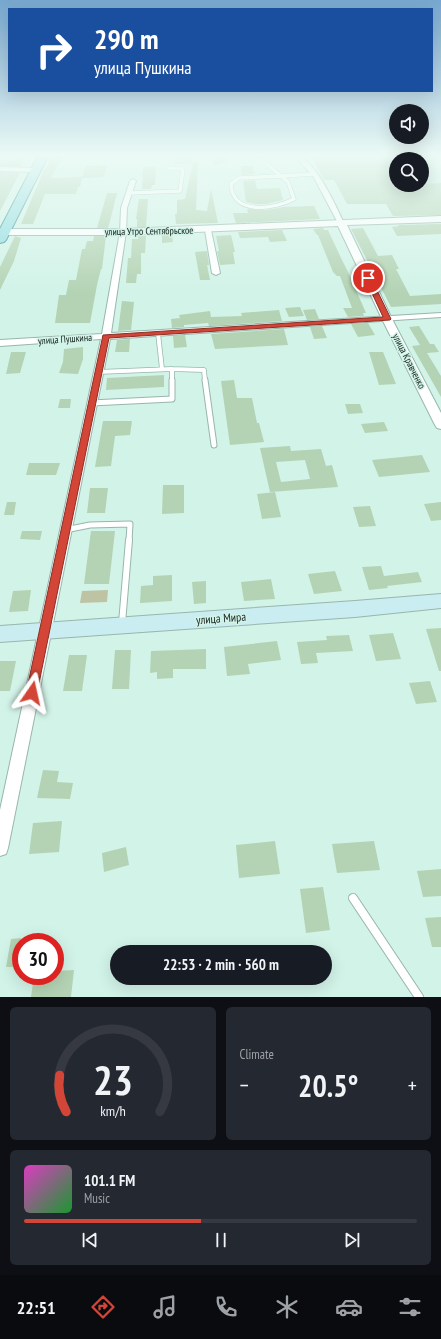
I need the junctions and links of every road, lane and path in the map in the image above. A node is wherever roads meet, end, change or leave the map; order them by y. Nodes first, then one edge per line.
1 (19, 201) edge
2 (127, 201) edge
3 (237, 201) edge
4 (292, 201) edge
5 (329, 201) edge
6 (441, 219) edge
7 (342, 223) junction
8 (208, 230) junction
9 (123, 232) junction
10 (1, 235) edge
11 (216, 274) dead end
12 (441, 315) edge
13 (387, 319) junction
14 (158, 333) junction
15 (106, 336) junction
16 (0, 343) edge
17 (162, 369) junction
18 (172, 369) junction
19 (98, 372) junction
20 (91, 403) junction
21 (441, 425) edge
22 (214, 445) dead end
23 (65, 530) junction
24 (441, 601) edge
25 (122, 626) junction
26 (44, 631) junction
27 (0, 634) edge
28 (0, 848) edge
29 (354, 898) dead end
30 (419, 997) edge

1 - 10 main road
2 - 9 street
3 - 4 lane
5 - 7 street, улица Кравченко
6 - 7 street, улица Утро Сентябрьское
7 - 8 street, улица Утро Сентябрьское
7 - 13 street, улица Кравченко
8 - 9 street, улица Утро Сентябрьское
8 - 11 street
9 - 10 street, улица Утро Сентябрьское
9 - 15 street
12 - 13 street, улица Пушкина
13 - 14 street, улица Пушкина
13 - 21 street, улица Кравченко
14 - 15 street, улица Пушкина
14 - 17 lane
15 - 16 street, улица Пушкина
15 - 19 street
17 - 18 lane
17 - 19 lane
18 - 20 lane
18 - 22 lane
19 - 20 street
20 - 23 street
23 - 25 lane
23 - 26 street
24 - 25 main road, улица Мира
25 - 26 main road, улица Мира
26 - 27 main road, улица Мира
26 - 28 street
29 - 30 lane

